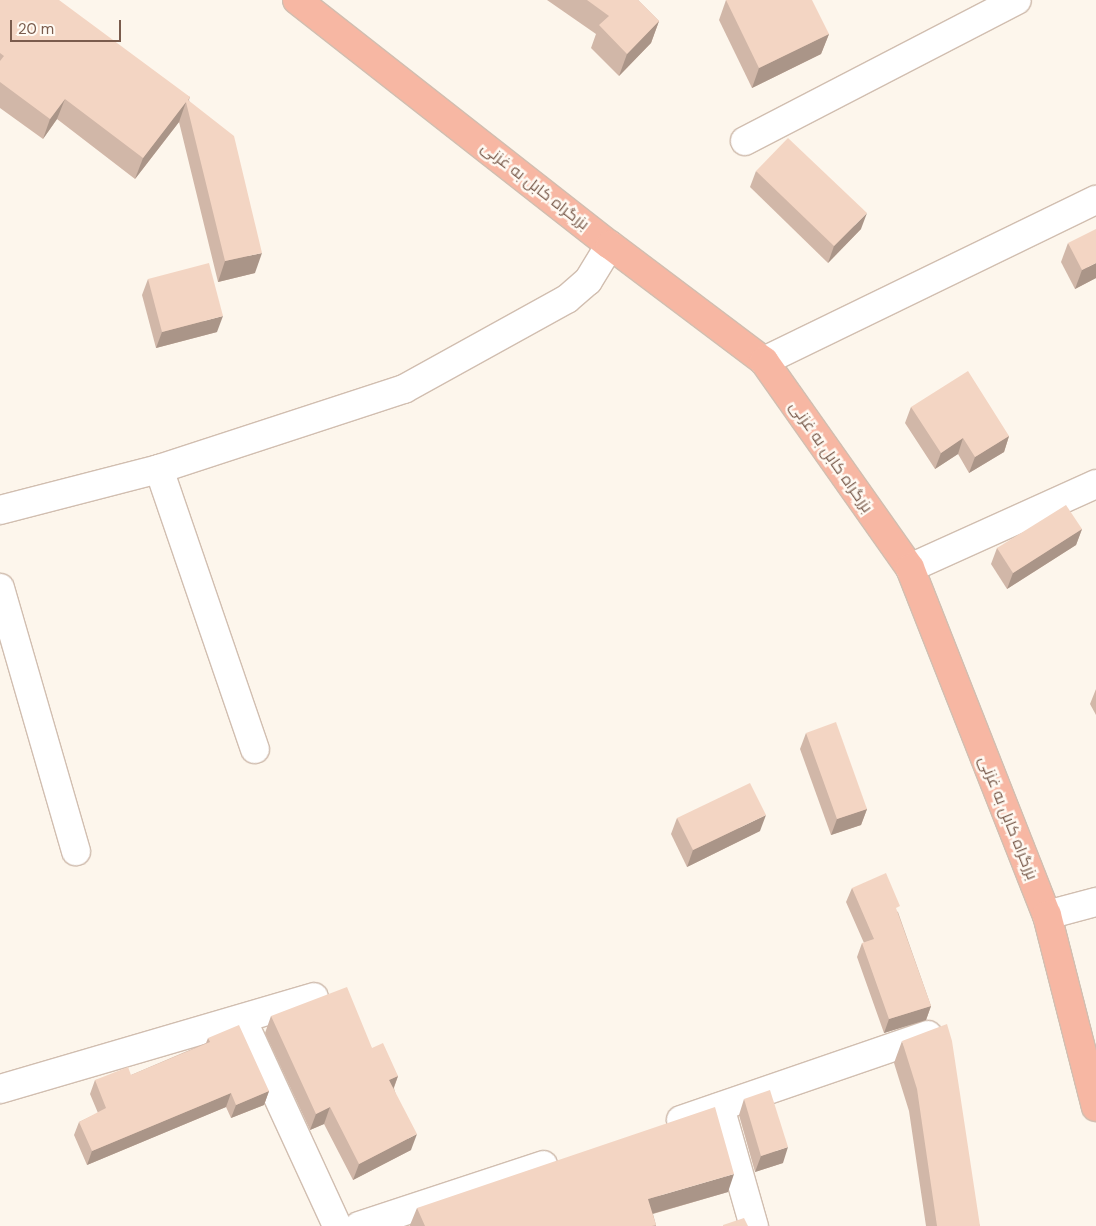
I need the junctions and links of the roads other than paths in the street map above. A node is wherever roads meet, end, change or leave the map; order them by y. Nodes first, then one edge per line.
1 (297, 0) edge
2 (1017, 0) edge
3 (745, 141) dead end
4 (1096, 200) edge
5 (610, 245) junction
6 (764, 361) junction
7 (160, 469) junction
8 (1096, 484) edge
9 (0, 510) edge
10 (910, 568) junction
11 (0, 588) edge
12 (255, 749) dead end
13 (76, 852) dead end
14 (1096, 902) edge
15 (1047, 915) junction
16 (314, 997) edge
17 (242, 1020) junction
18 (928, 1035) edge
19 (0, 1089) edge
20 (720, 1107) junction
21 (1096, 1107) edge
22 (656, 1128) edge
23 (563, 1159) edge
24 (337, 1226) edge
25 (359, 1226) edge
26 (754, 1226) edge

1 - 5 highway, بزرگراه کابل به غزنی
2 - 3 street
4 - 6 street
5 - 6 highway, بزرگراه کابل به غزنی
5 - 7 street
6 - 10 highway, بزرگراه کابل به غزنی
7 - 9 street
7 - 12 street
8 - 10 street
10 - 15 highway, بزرگراه کابل به غزنی
11 - 13 street
14 - 15 street
15 - 21 highway, بزرگراه کابل به غزنی
16 - 17 street
17 - 19 street
17 - 24 street
18 - 20 street
20 - 22 street
20 - 26 street
23 - 25 street

